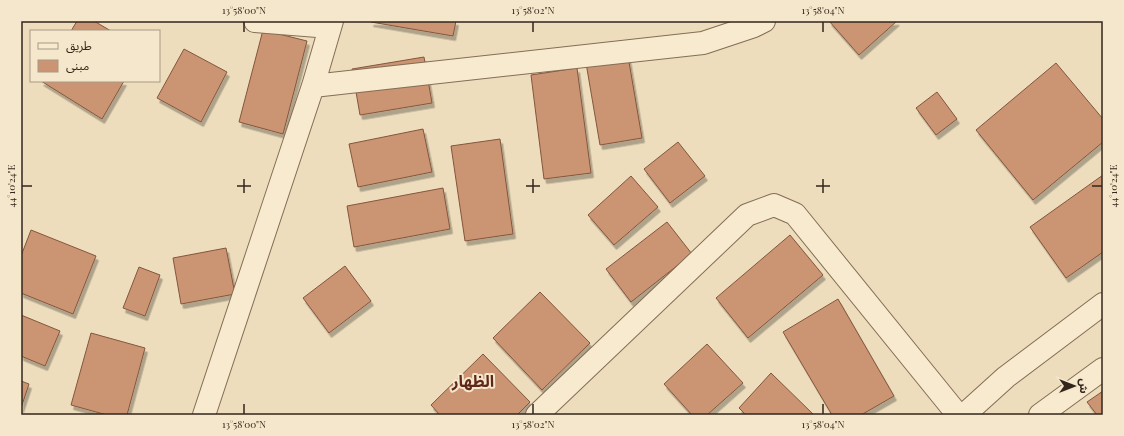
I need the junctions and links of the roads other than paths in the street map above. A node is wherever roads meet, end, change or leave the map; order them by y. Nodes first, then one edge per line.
1 (255, 21) edge
2 (764, 21) edge
3 (331, 24) edge
4 (313, 86) junction
5 (1103, 304) edge
6 (1103, 369) edge
7 (204, 415) edge
8 (537, 415) edge
9 (958, 415) edge
10 (964, 415) edge
11 (1040, 415) edge

1 - 3 street
2 - 4 street
3 - 4 street
4 - 7 street
5 - 10 street
6 - 11 street
8 - 9 street

